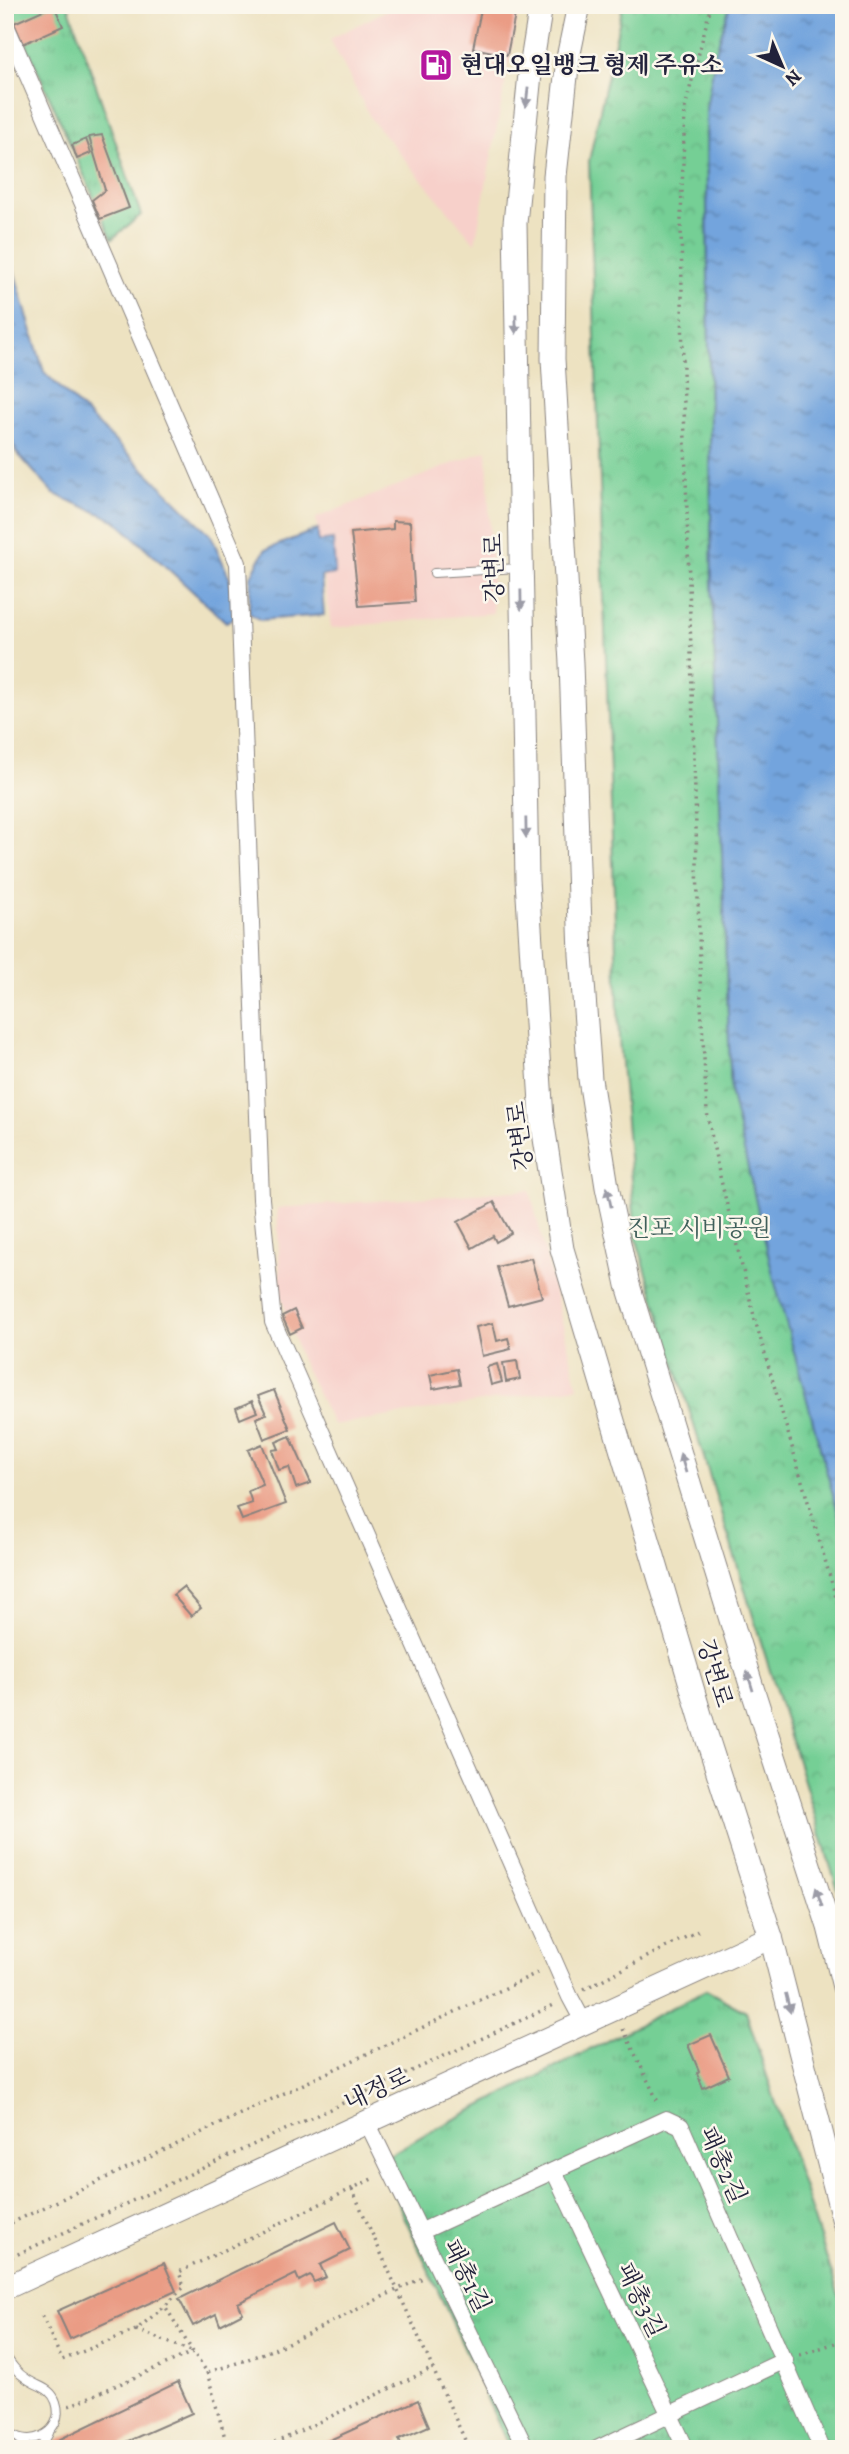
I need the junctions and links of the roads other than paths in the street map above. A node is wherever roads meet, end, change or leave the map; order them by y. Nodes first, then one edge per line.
1 (541, 5) edge
2 (579, 5) edge
3 (5, 23) edge
4 (520, 568) junction
5 (434, 573) dead end
6 (771, 1937) junction
7 (844, 1987) edge
8 (584, 2023) junction
9 (367, 2122) junction
10 (554, 2171) junction
11 (844, 2222) edge
12 (420, 2232) junction
13 (5, 2288) edge
14 (5, 2355) edge
15 (785, 2360) junction
16 (5, 2362) edge
17 (5, 2388) edge
18 (670, 2414) junction
19 (5, 2426) edge
20 (51, 2429) junction
21 (16, 2437) junction
22 (31, 2449) edge
23 (40, 2449) edge
24 (526, 2449) edge
25 (597, 2449) edge
26 (686, 2449) edge
27 (822, 2449) edge

1 -> 4 street, 강변로
7 -> 2 street, 강변로
3 - 8 street
4 - 5 lane
4 -> 6 street, 강변로
6 - 8 street, 내정로
6 -> 11 street, 강변로
8 - 9 street, 내정로
9 - 12 street, 패총1길
9 - 13 street, 내정로
10 - 12 street, 패총2길
10 - 15 street, 패총2길
10 - 18 street, 패총3길
12 - 24 street, 패총1길
14 - 20 lane
15 - 18 street
15 - 27 street, 패총2길
16 - 17 lane
18 - 25 street
18 - 26 street, 패총3길
19 - 21 lane
20 - 21 lane
20 - 23 lane
21 - 22 lane

